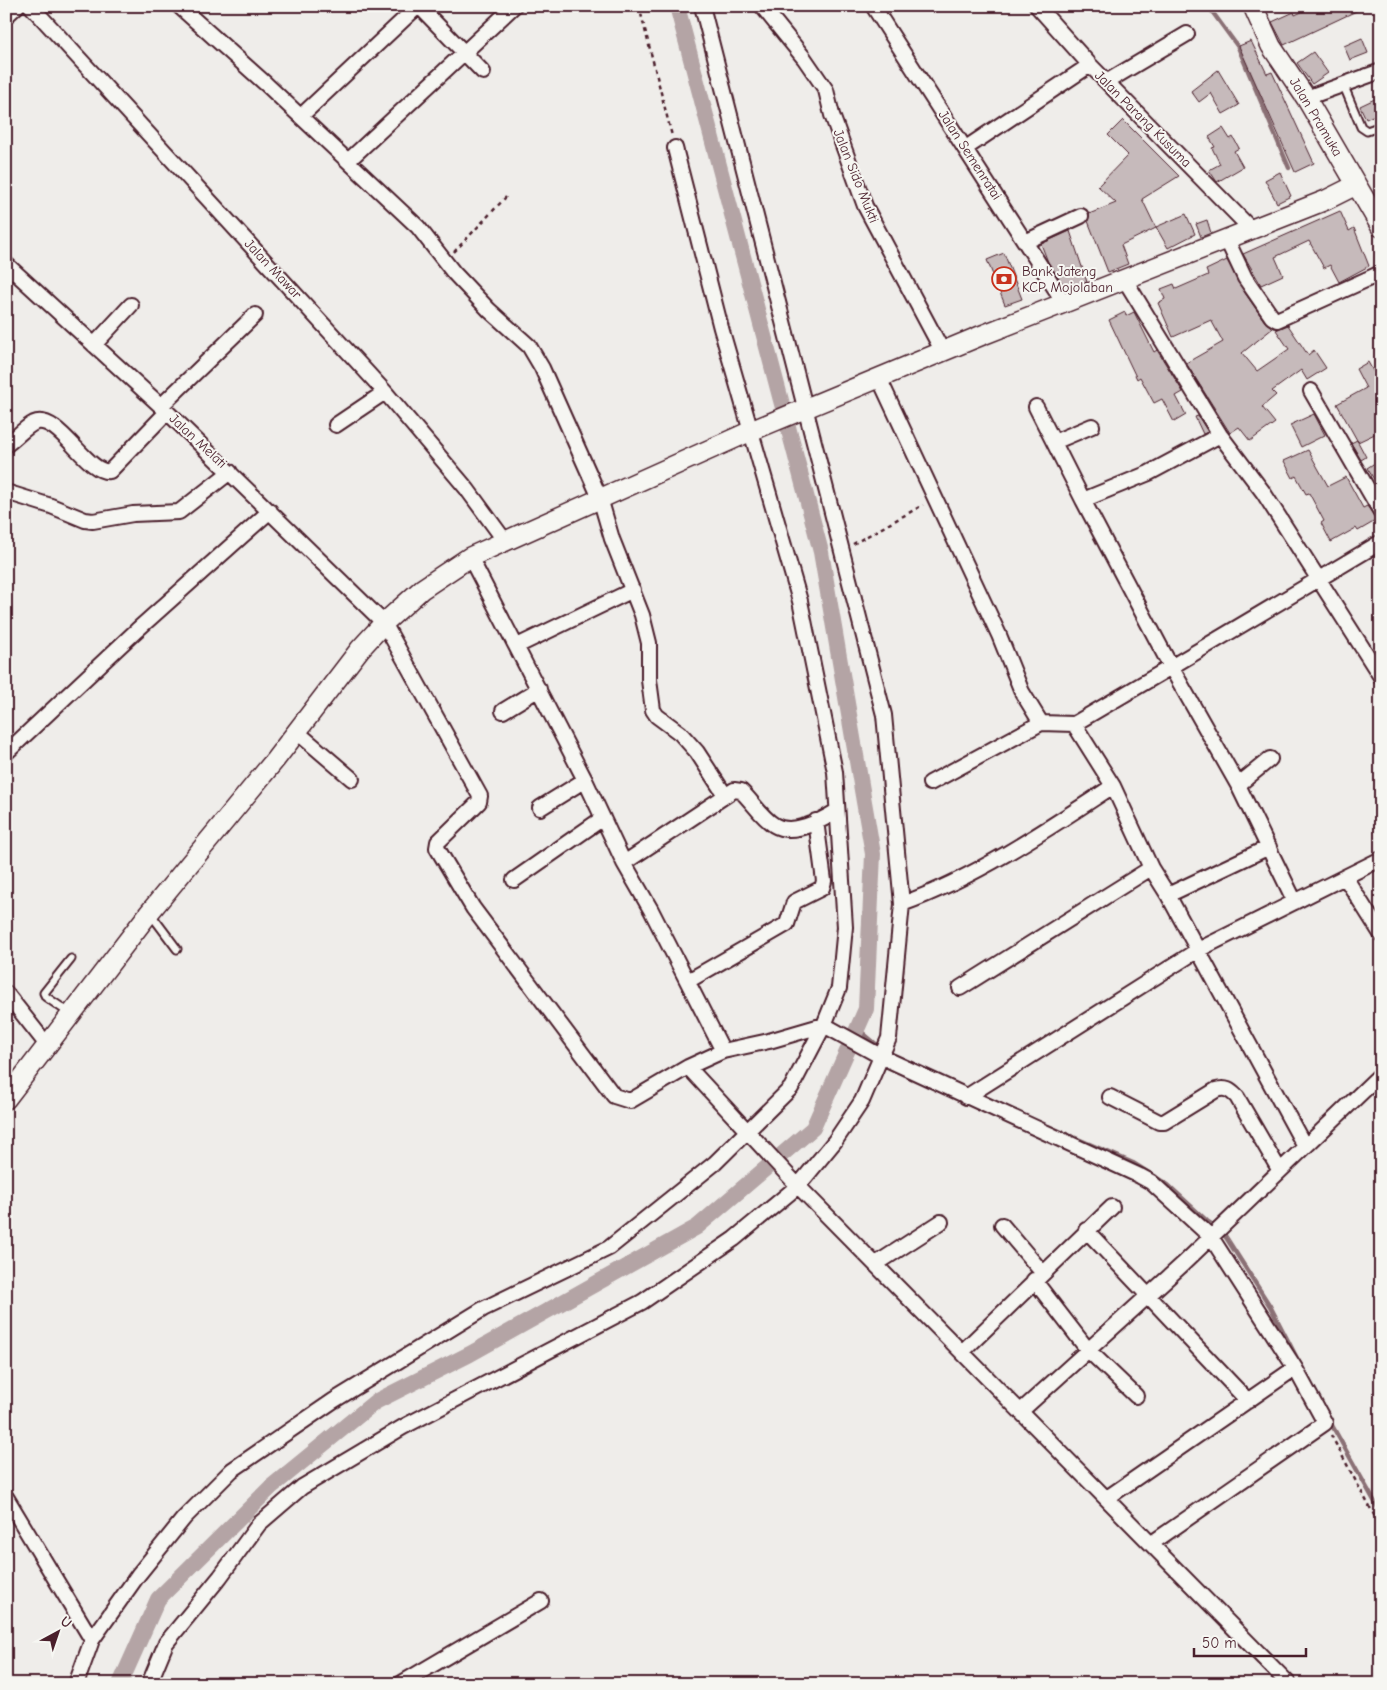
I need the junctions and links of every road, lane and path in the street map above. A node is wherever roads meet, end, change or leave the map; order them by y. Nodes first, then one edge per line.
1 (17, 6) edge
2 (31, 6) edge
3 (179, 6) edge
4 (418, 6) edge
5 (514, 6) edge
6 (639, 6) edge
7 (702, 6) edge
8 (762, 6) edge
9 (1037, 6) edge
10 (1253, 6) edge
11 (875, 7) edge
12 (6, 16) edge
13 (1187, 34) dead end
14 (464, 53) junction
15 (1090, 65) junction
16 (1381, 71) edge
17 (483, 72) dead end
18 (1108, 80) junction
19 (1343, 84) junction
20 (1306, 98) junction
21 (301, 116) junction
22 (1381, 126) edge
23 (675, 148) joint
24 (966, 148) junction
25 (348, 161) junction
26 (1356, 185) junction
27 (506, 197) dead end
28 (1081, 216) dead end
29 (1381, 228) edge
30 (1252, 230) junction
31 (1226, 240) junction
32 (1026, 242) junction
33 (445, 261) junction
34 (6, 264) edge
35 (1381, 273) edge
36 (1124, 280) junction
37 (1065, 304) junction
38 (131, 305) dead end
39 (255, 315) dead end
40 (94, 345) junction
41 (943, 352) junction
42 (879, 378) junction
43 (1311, 391) dead end
44 (385, 392) junction
45 (1036, 407) dead end
46 (164, 409) junction
47 (800, 411) junction
48 (336, 425) dead end
49 (1092, 426) dead end
50 (754, 430) junction
51 (1220, 435) junction
52 (1054, 442) junction
53 (6, 445) edge
54 (230, 472) junction
55 (6, 492) edge
56 (600, 498) junction
57 (935, 498) junction
58 (1083, 500) junction
59 (270, 511) junction
60 (1381, 512) edge
61 (505, 541) junction
62 (1381, 542) edge
63 (841, 551) junction
64 (470, 557) junction
65 (1321, 579) junction
66 (633, 590) junction
67 (384, 623) junction
68 (517, 646) junction
69 (1171, 667) junction
70 (1381, 677) edge
71 (539, 689) junction
72 (503, 711) dead end
73 (1041, 724) junction
74 (1074, 724) junction
75 (296, 731) junction
76 (6, 753) edge
77 (1270, 758) dead end
78 (352, 779) dead end
79 (585, 780) junction
80 (930, 783) dead end
81 (1238, 785) junction
82 (1113, 786) junction
83 (725, 795) junction
84 (540, 808) dead end
85 (837, 812) junction
86 (603, 818) junction
87 (816, 821) junction
88 (1269, 847) junction
89 (1381, 859) edge
90 (624, 863) junction
91 (1151, 868) junction
92 (1346, 877) junction
93 (514, 880) dead end
94 (1168, 895) junction
95 (1295, 902) junction
96 (902, 904) junction
97 (149, 913) junction
98 (1381, 934) edge
99 (178, 949) dead end
100 (1198, 950) junction
101 (71, 959) dead end
102 (688, 981) junction
103 (960, 988) dead end
104 (6, 992) edge
105 (72, 1014) junction
106 (826, 1026) junction
107 (47, 1045) junction
108 (723, 1051) junction
109 (879, 1056) junction
110 (688, 1067) junction
111 (1380, 1074) edge
112 (966, 1097) junction
113 (1110, 1097) dead end
114 (6, 1099) edge
115 (750, 1137) junction
116 (1305, 1147) junction
117 (1280, 1170) junction
118 (796, 1183) junction
119 (1112, 1206) dead end
120 (941, 1222) dead end
121 (1002, 1224) dead end
122 (1086, 1230) junction
123 (1217, 1231) junction
124 (876, 1264) junction
125 (1038, 1276) junction
126 (1149, 1294) junction
127 (1088, 1350) junction
128 (962, 1352) junction
129 (1295, 1368) junction
130 (1136, 1396) dead end
131 (1248, 1401) junction
132 (1021, 1411) junction
133 (1325, 1423) junction
134 (6, 1497) edge
135 (1106, 1498) junction
136 (1381, 1528) edge
137 (1152, 1543) junction
138 (541, 1601) dead end
139 (92, 1640) junction
140 (76, 1684) edge
141 (149, 1684) edge
142 (400, 1684) edge
143 (1290, 1684) edge

1 - 12 street
2 - 44 street, Jalan Mawar
3 - 21 street
4 - 14 street
4 - 21 street
5 - 14 street
6 - 23 path
7 - 47 street
8 - 41 street, Jalan Sido Mukti
9 - 15 street, Jalan Parang Kusuma
10 - 20 main road, Jalan Pramuka
11 - 24 street, Jalan Semenratai
13 - 18 street
14 - 17 street
14 - 25 street
15 - 18 street, Jalan Parang Kusuma
15 - 24 street
16 - 19 street
18 - 30 street, Jalan Parang Kusuma
19 - 20 street
19 - 22 lane
20 - 26 main road, Jalan Pramuka
21 - 25 street
23 - 50 street
24 - 32 street, Jalan Semenratai
25 - 33 street
26 - 29 main road, Jalan Pramuka
26 - 30 main road
27 - 33 path
28 - 32 street
30 - 31 main road
31 - 35 street
31 - 36 main road
32 - 37 street, Jalan Semenratai
33 - 56 street
34 - 40 street, Jalan Melati
36 - 37 main road
36 - 51 street
37 - 41 main road
38 - 40 street
39 - 46 street
40 - 46 street, Jalan Melati
41 - 42 main road
42 - 47 main road
42 - 57 street
43 - 60 street
44 - 48 street
44 - 61 street, Jalan Mawar
45 - 52 street
46 - 53 street
46 - 54 street, Jalan Melati
47 - 50 main road
47 - 63 street
49 - 52 street
50 - 56 main road
50 - 85 street
51 - 58 street
51 - 65 street
52 - 58 street
54 - 55 street
54 - 59 street, Jalan Melati
56 - 61 main road
56 - 66 street
57 - 63 path
57 - 73 street
58 - 69 street
59 - 67 street, Jalan Melati
59 - 76 street
61 - 64 main road
62 - 65 street
63 - 96 street
64 - 67 main road
64 - 68 street
65 - 69 street
65 - 70 street
66 - 68 street
66 - 83 street
67 - 75 main road
67 - 110 street, Jalan Melati
68 - 71 street
69 - 74 street
69 - 81 street
71 - 72 street
71 - 79 street
73 - 74 street
73 - 80 street
74 - 82 street
75 - 78 street
75 - 97 main road
77 - 81 street
79 - 84 street
79 - 86 street
81 - 88 street
82 - 91 street
82 - 96 street
83 - 87 street
83 - 90 street
85 - 87 street
85 - 106 street
86 - 90 street
86 - 93 street
87 - 102 street
88 - 94 street
88 - 95 street
89 - 92 street
90 - 102 street
91 - 94 street
91 - 103 street
92 - 95 street
92 - 98 street
94 - 100 street
95 - 100 street
96 - 109 street
97 - 99 lane
97 - 105 main road
100 - 112 street
100 - 116 street
101 - 105 lane
102 - 108 street
104 - 107 street
105 - 107 main road
106 - 108 street
106 - 109 street
106 - 115 street
107 - 114 main road
108 - 110 street
109 - 112 street
109 - 118 street
110 - 115 street
111 - 116 street
112 - 123 street
113 - 117 street
115 - 118 street
115 - 139 street
116 - 117 street
117 - 123 street
118 - 124 street
118 - 141 street
119 - 122 street
120 - 124 street
121 - 125 street
122 - 125 street
122 - 126 street
123 - 126 street
123 - 129 street
124 - 128 street
125 - 127 street
125 - 128 street
126 - 127 street
126 - 131 street
127 - 130 street
127 - 132 street
128 - 132 street
129 - 131 street
129 - 133 street
131 - 135 street
132 - 135 street
133 - 136 path
133 - 137 street
134 - 139 street
135 - 137 street
137 - 143 street
138 - 142 street
139 - 140 street

